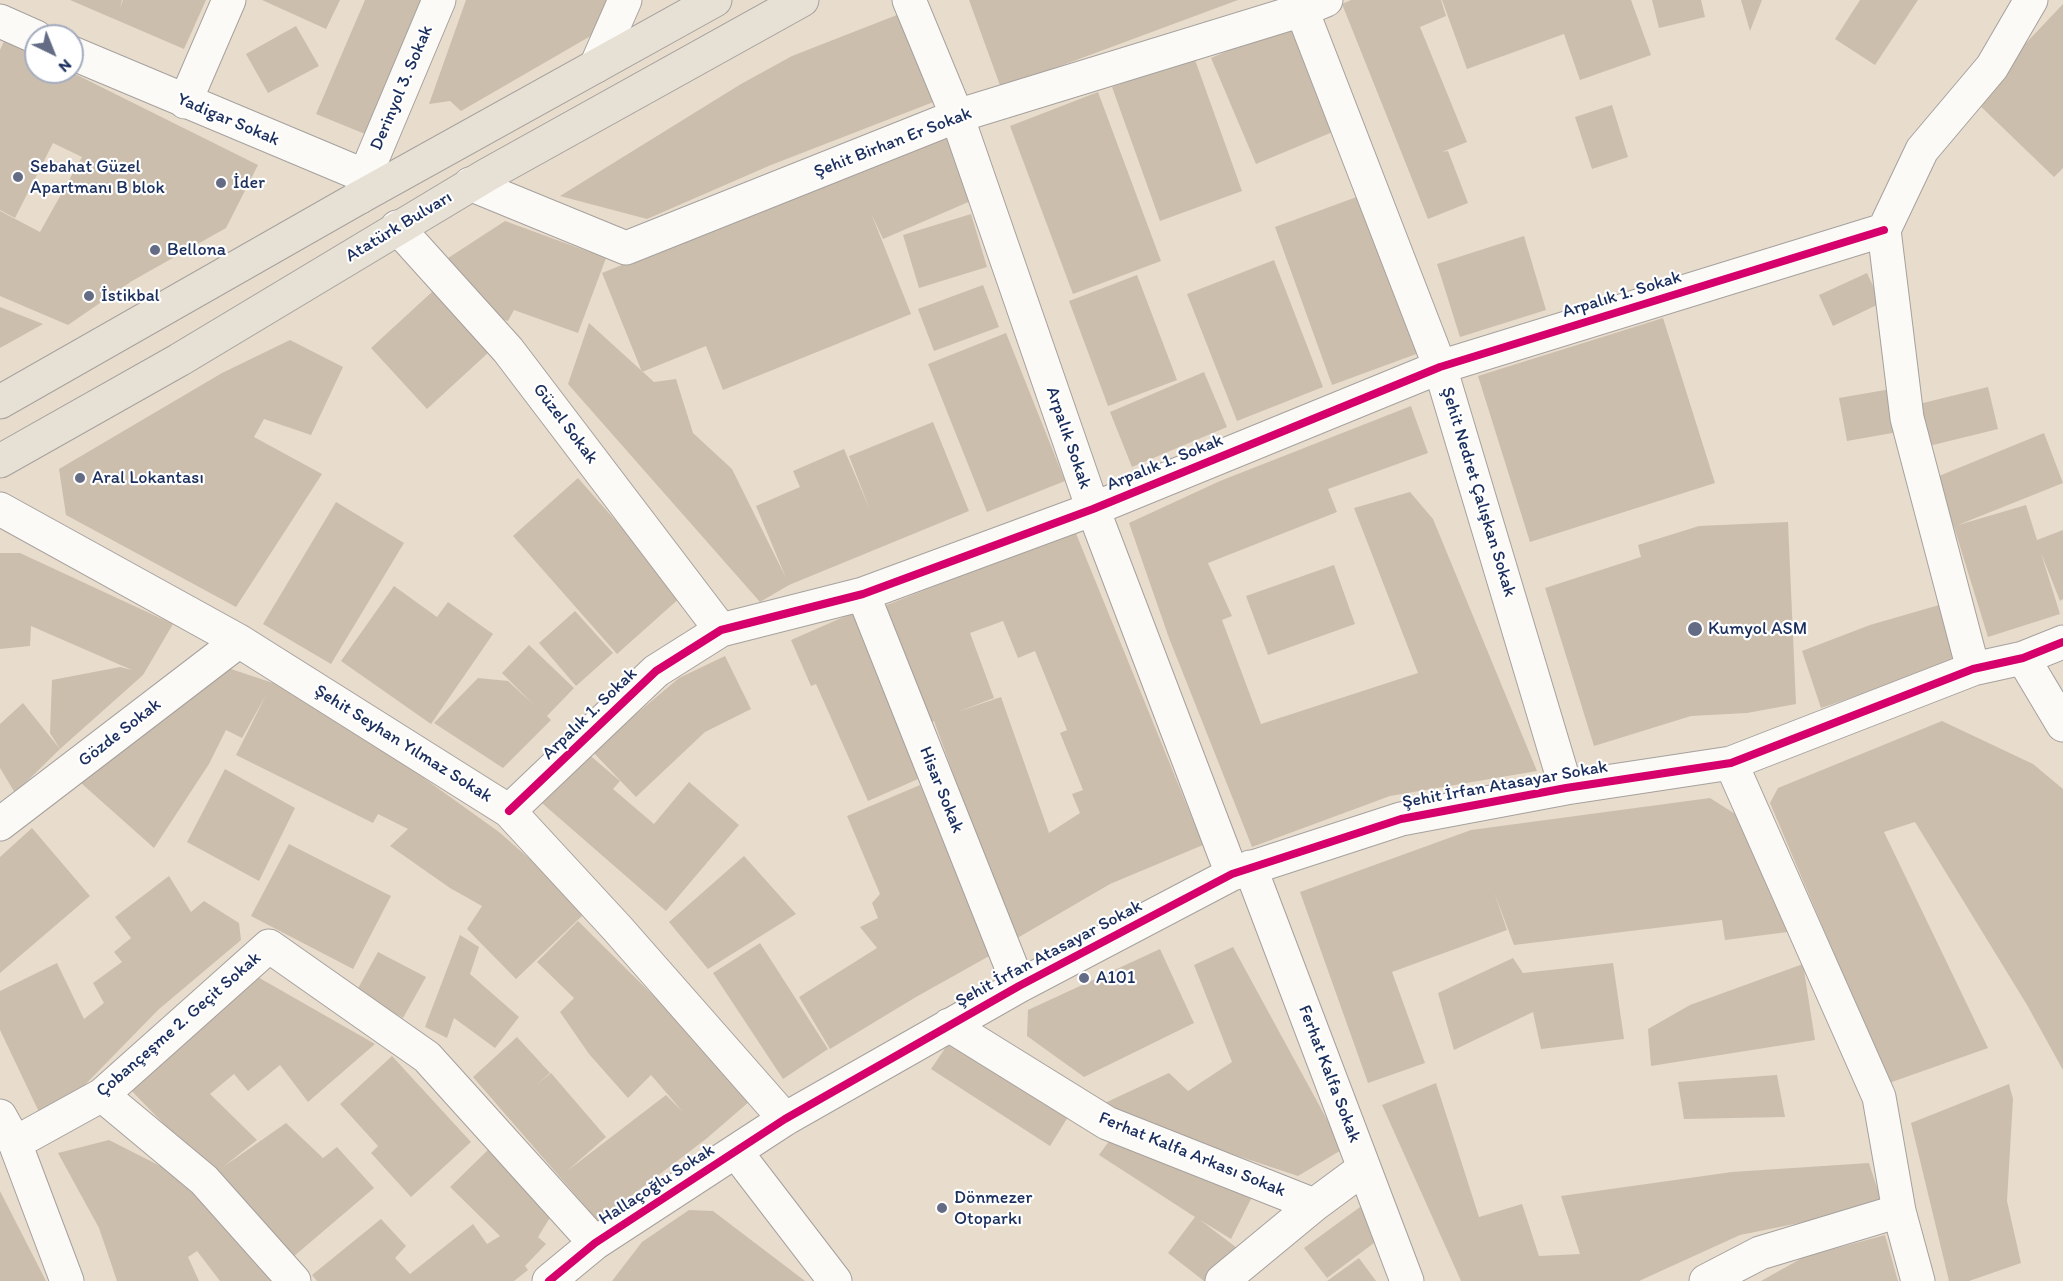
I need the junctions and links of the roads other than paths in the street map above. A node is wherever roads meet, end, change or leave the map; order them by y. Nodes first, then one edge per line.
1 (229, 0) edge
2 (439, 0) edge
3 (625, 0) edge
4 (715, 0) edge
5 (802, 0) edge
6 (909, 0) edge
7 (2031, 0) edge
8 (1308, 3) edge
9 (0, 21) edge
10 (24, 32) edge
11 (84, 58) edge
12 (596, 66) junction
13 (185, 102) junction
14 (957, 116) junction
15 (470, 184) junction
16 (363, 187) junction
17 (397, 227) junction
18 (1884, 230) junction
19 (1440, 367) junction
20 (0, 402) edge
21 (0, 461) edge
22 (0, 508) edge
23 (1093, 509) junction
24 (863, 594) junction
25 (721, 630) junction
26 (239, 641) junction
27 (2063, 642) edge
28 (2023, 658) junction
29 (1973, 669) junction
30 (2063, 725) edge
31 (1731, 763) junction
32 (1566, 788) junction
33 (509, 811) junction
34 (0, 824) edge
35 (1241, 871) junction
36 (1019, 986) junction
37 (949, 1025) junction
38 (102, 1095) junction
39 (785, 1119) junction
40 (7, 1130) edge
41 (736, 1152) junction
42 (1364, 1168) junction
43 (1314, 1205) junction
44 (1899, 1211) junction
45 (595, 1243) junction
46 (67, 1281) edge
47 (294, 1281) edge
48 (549, 1281) edge
49 (836, 1281) edge
50 (1222, 1281) edge
51 (1407, 1281) edge
52 (1706, 1281) edge
53 (1918, 1281) edge

1 - 13 street
2 - 16 street, Derinyol 3. Sokak
3 - 12 street
4 - 12 main road
5 - 15 main road, Atatürk Bulvarı
6 - 14 street, Arpalık Sokak
7 - 18 street
8 - 14 street, Şehit Birhan Er Sokak
8 - 19 street, Şehit Nedret Çalışkan Sokak
9 - 10 street
11 - 13 street, Yadigar Sokak
12 - 16 main road
13 - 16 street, Yadigar Sokak
14 - 15 street, Şehit Birhan Er Sokak
14 - 23 street, Arpalık Sokak
15 - 17 main road, Atatürk Bulvarı
16 - 20 main road
17 - 21 main road, Atatürk Bulvarı
17 - 25 street, Güzel Sokak
18 - 19 street, Arpalık 1. Sokak
18 - 29 street
19 - 23 street, Arpalık 1. Sokak
19 - 32 street, Şehit Nedret Çalışkan Sokak
22 - 26 street, Şehit Seyhan Yılmaz Sokak
23 - 24 street, Arpalık 1. Sokak
23 - 35 street, Arpalık Sokak
24 - 25 street, Arpalık 1. Sokak
24 - 36 street, Hisar Sokak
25 - 33 street, Arpalık 1. Sokak
26 - 33 street, Şehit Seyhan Yılmaz Sokak
26 - 34 street, Gözde Sokak
27 - 28 street, Şehit İrfan Atasayar Sokak
28 - 29 street, Şehit İrfan Atasayar Sokak
28 - 30 street
29 - 31 street, Şehit İrfan Atasayar Sokak
31 - 32 street, Şehit İrfan Atasayar Sokak
31 - 44 street
32 - 35 street, Şehit İrfan Atasayar Sokak
33 - 39 street, Şehit Seyhan Yılmaz Sokak
35 - 36 street, Şehit İrfan Atasayar Sokak
35 - 42 street, Ferhat Kalfa Sokak
36 - 37 street, Şehit İrfan Atasayar Sokak
37 - 39 street, Şehit İrfan Atasayar Sokak
37 - 43 street, Ferhat Kalfa Arkası Sokak
38 - 40 street, Çobançeşme 2. Geçit Sokak
38 - 45 street, Çobançeşme 2. Geçit Sokak
38 - 47 street
39 - 41 street, Hallaçoğlu Sokak
40 - 46 street
41 - 45 street, Hallaçoğlu Sokak
41 - 49 street
42 - 43 street
42 - 51 street, Ferhat Kalfa Sokak
43 - 50 street
44 - 52 street
44 - 53 street
45 - 48 street, Hallaçoğlu Sokak

